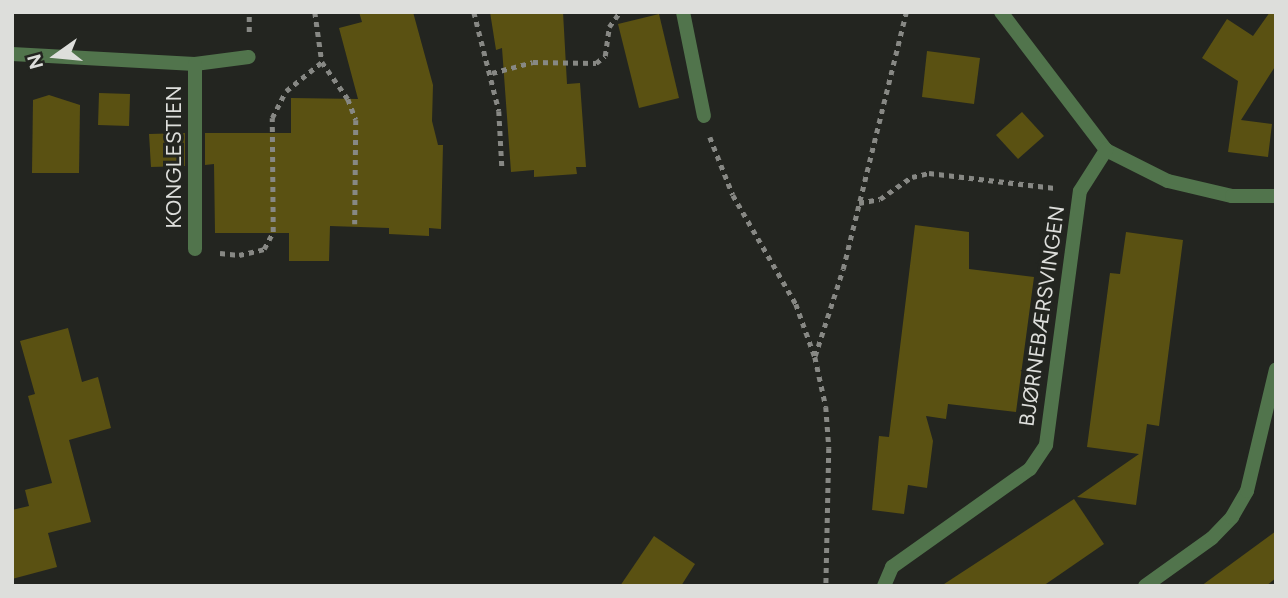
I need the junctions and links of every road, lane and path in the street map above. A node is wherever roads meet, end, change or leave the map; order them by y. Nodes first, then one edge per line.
1 (315, 12) edge
2 (474, 12) edge
3 (620, 12) edge
4 (683, 12) edge
5 (905, 12) edge
6 (1001, 12) edge
7 (12, 54) edge
8 (249, 57) dead end
9 (322, 62) junction
10 (195, 64) junction
11 (492, 73) junction
12 (704, 116) joint
13 (1106, 150) junction
14 (502, 166) dead end
15 (1080, 191) junction
16 (1276, 196) edge
17 (859, 203) junction
18 (355, 223) dead end
19 (195, 249) joint
20 (815, 357) junction
21 (1276, 369) edge
22 (826, 586) edge
23 (884, 586) edge
24 (1145, 586) edge

1 - 9 path
2 - 11 path
3 - 11 path
4 - 12 street
5 - 17 path
6 - 13 street
7 - 10 street, KONGLESTIEN
8 - 10 street, KONGLESTIEN
9 - 18 path
9 - 19 path
10 - 19 street, KONGLESTIEN
11 - 14 path
12 - 20 path
13 - 15 street, BJØRNEBÆRSVINGEN
13 - 16 street
15 - 17 path
15 - 23 street, BJØRNEBÆRSVINGEN
17 - 20 path
20 - 22 path
21 - 24 street

